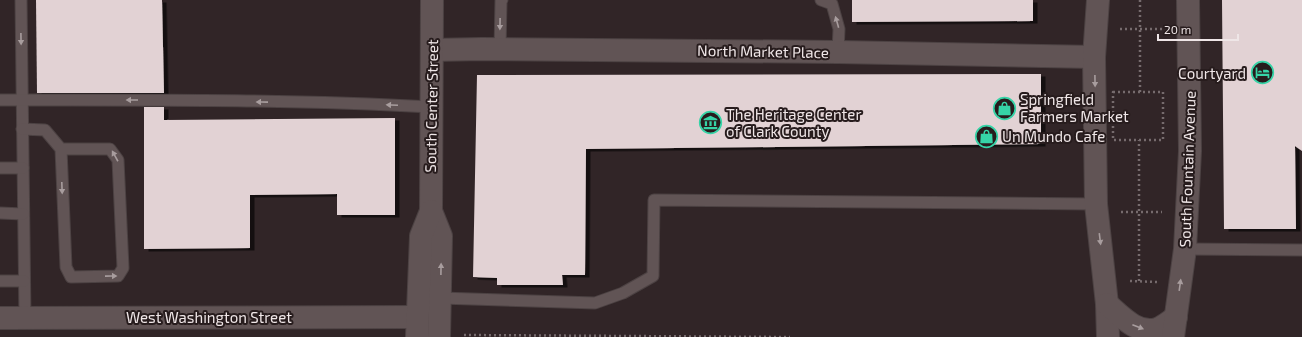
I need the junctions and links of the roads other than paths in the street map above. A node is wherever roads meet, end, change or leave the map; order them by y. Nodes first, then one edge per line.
1 (21, 0) edge
2 (432, 0) edge
3 (502, 0) edge
4 (821, 0) edge
5 (1098, 0) edge
6 (1188, 0) edge
7 (500, 49) junction
8 (432, 50) junction
9 (838, 52) junction
10 (1094, 57) junction
11 (0, 100) edge
12 (22, 100) junction
13 (431, 107) junction
14 (22, 129) junction
15 (61, 149) junction
16 (0, 168) edge
17 (23, 168) junction
18 (1096, 204) junction
19 (431, 211) junction
20 (0, 213) edge
21 (23, 214) junction
22 (1185, 249) junction
23 (1302, 250) edge
24 (0, 281) edge
25 (24, 281) junction
26 (441, 298) junction
27 (1107, 304) junction
28 (0, 318) edge
29 (25, 318) junction
30 (417, 327) edge
31 (1174, 327) edge
32 (439, 337) edge
33 (1108, 337) edge

1 -> 12 lane
2 - 8 street, South Center Street
3 -> 7 lane
9 -> 4 lane
5 - 10 street
6 - 22 street, South Fountain Avenue
7 - 8 street, North Market Place
7 - 9 street, North Market Place
8 - 13 street, South Center Street
9 - 10 street, North Market Place
10 -> 18 street
11 - 12 lane
13 -> 12 lane
12 - 14 lane
13 - 19 street, South Center Street
14 - 15 lane
14 - 17 lane
15 -> 15 lane
16 - 17 lane
17 - 21 lane
18 - 26 lane
18 -> 27 street
26 -> 19 street, South Center Street
19 - 30 street, South Center Street
20 - 21 lane
21 - 25 lane
22 - 23 lane
31 -> 22 street, South Fountain Avenue
24 - 25 lane
25 - 29 lane
26 - 32 street, South Center Street
27 -> 31 street
27 - 33 street
28 - 29 street, West Washington Street
29 - 30 street, West Washington Street

